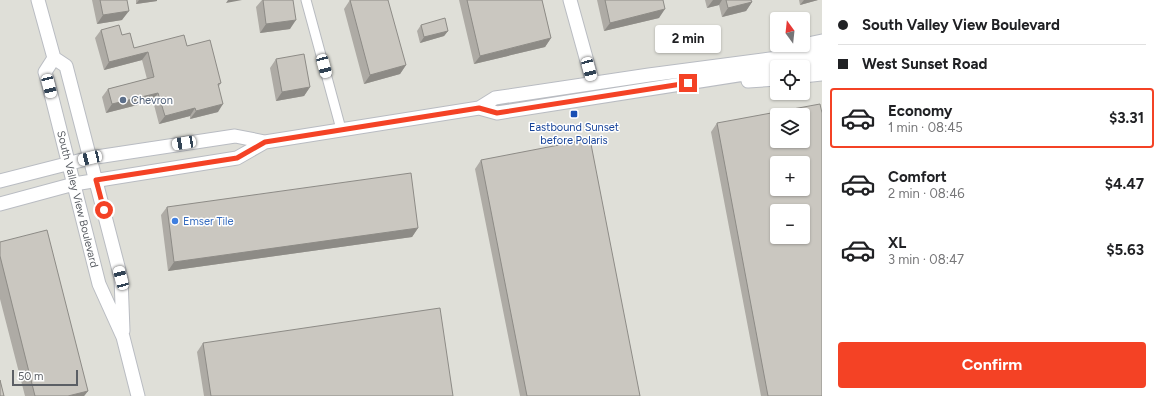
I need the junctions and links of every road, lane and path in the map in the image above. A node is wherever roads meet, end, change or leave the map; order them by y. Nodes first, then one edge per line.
1 (38, 0) edge
2 (306, 0) edge
3 (570, 0) edge
4 (822, 42) edge
5 (810, 44) edge
6 (774, 52) edge
7 (822, 52) edge
8 (54, 58) junction
9 (822, 62) edge
10 (810, 64) edge
11 (720, 65) junction
12 (770, 70) edge
13 (822, 74) edge
14 (810, 75) edge
15 (770, 80) edge
16 (593, 83) junction
17 (659, 88) junction
18 (479, 108) junction
19 (341, 130) junction
20 (265, 142) junction
21 (90, 158) junction
22 (68, 163) junction
23 (96, 180) junction
24 (0, 181) edge
25 (74, 184) junction
26 (0, 204) edge
27 (123, 337) junction
28 (138, 396) edge

1 - 8 main road, South Valley View Boulevard
2 - 19 street
3 - 16 main road
4 - 5 main road
6 - 11 main road
7 - 11 main road
8 - 21 main road, South Valley View Boulevard
8 - 22 main road, South Valley View Boulevard
9 - 10 main road
11 - 16 main road
12 - 17 main road
13 - 14 main road
15 - 17 main road
16 - 18 main road
17 - 18 main road
18 - 19 main road
19 - 20 main road
20 - 21 main road
20 - 23 main road
21 - 22 main road
21 - 23 main road, South Valley View Boulevard
22 - 24 main road
22 - 25 main road, South Valley View Boulevard
23 - 25 main road
23 - 27 main road, South Valley View Boulevard
25 - 26 main road
25 - 27 main road, South Valley View Boulevard
27 - 28 main road, South Valley View Boulevard

